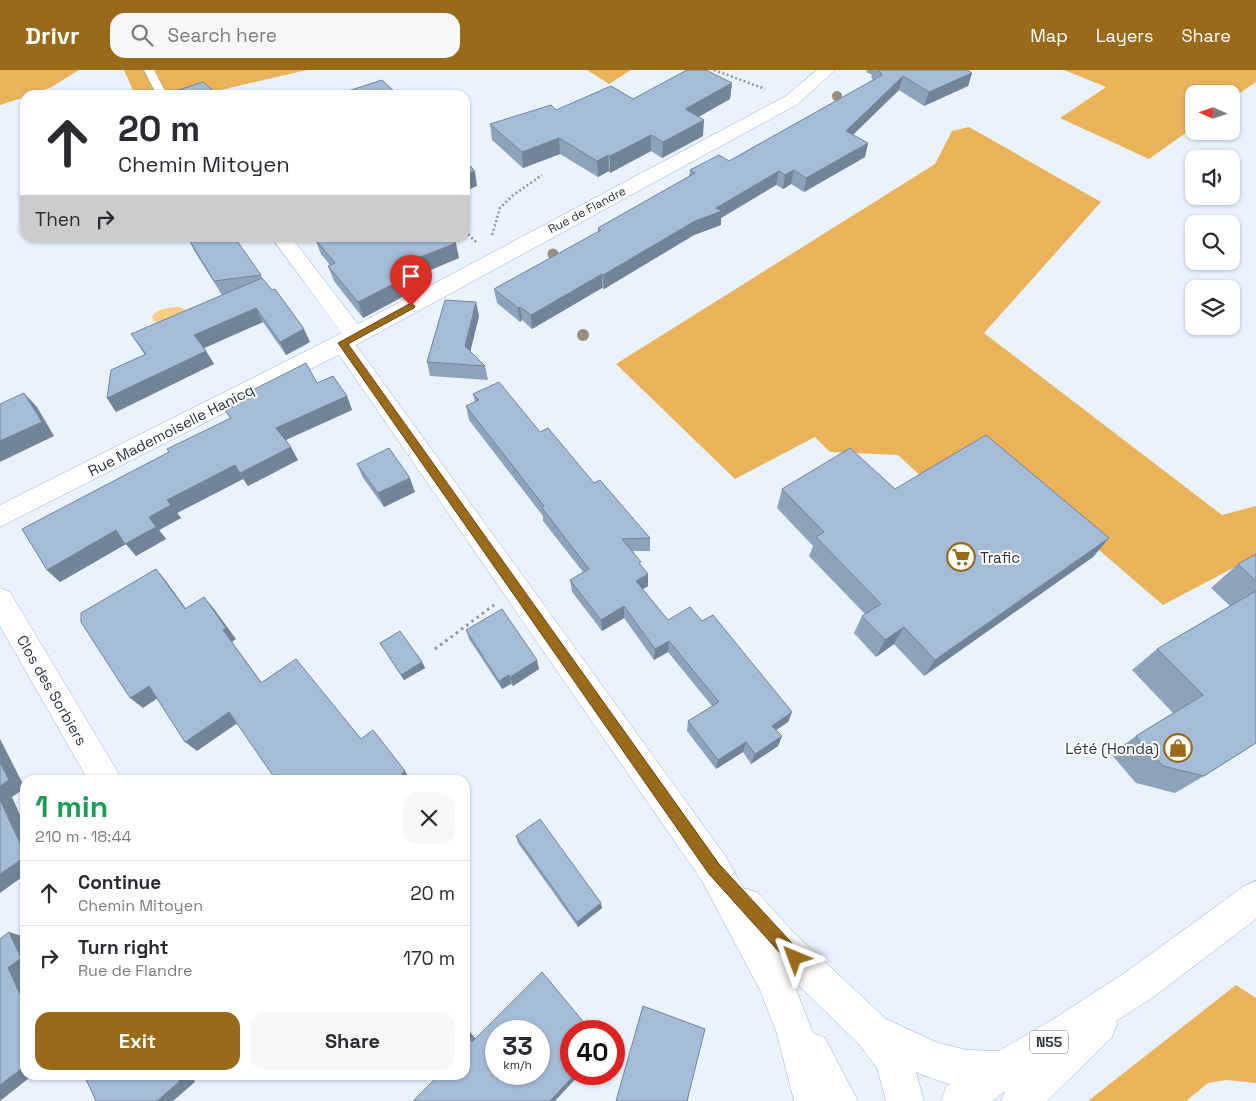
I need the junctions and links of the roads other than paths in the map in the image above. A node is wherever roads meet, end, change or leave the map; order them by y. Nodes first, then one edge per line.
1 (149, 70) edge
2 (827, 70) edge
3 (159, 90) edge
4 (285, 242) edge
5 (349, 340) junction
6 (0, 517) edge
7 (0, 600) edge
8 (102, 775) edge
9 (714, 869) junction
10 (1256, 898) edge
11 (775, 981) junction
12 (1139, 985) junction
13 (871, 1030) junction
14 (1002, 1070) junction
15 (813, 1101) edge
16 (839, 1101) edge
17 (905, 1101) edge
18 (960, 1101) edge
19 (1020, 1101) edge

1 - 3 lane
2 - 5 street, Rue de Flandre
4 - 5 street
5 - 6 street, Rue Mademoiselle Hanicq
5 - 9 street
7 - 8 street, Clos des Sorbiers
9 - 11 street
9 - 13 street
10 - 12 street, N55
11 - 15 street
11 - 16 street
12 - 14 street, N55
12 - 19 street, N55
13 - 14 street
13 - 17 street
14 - 18 street, N55

